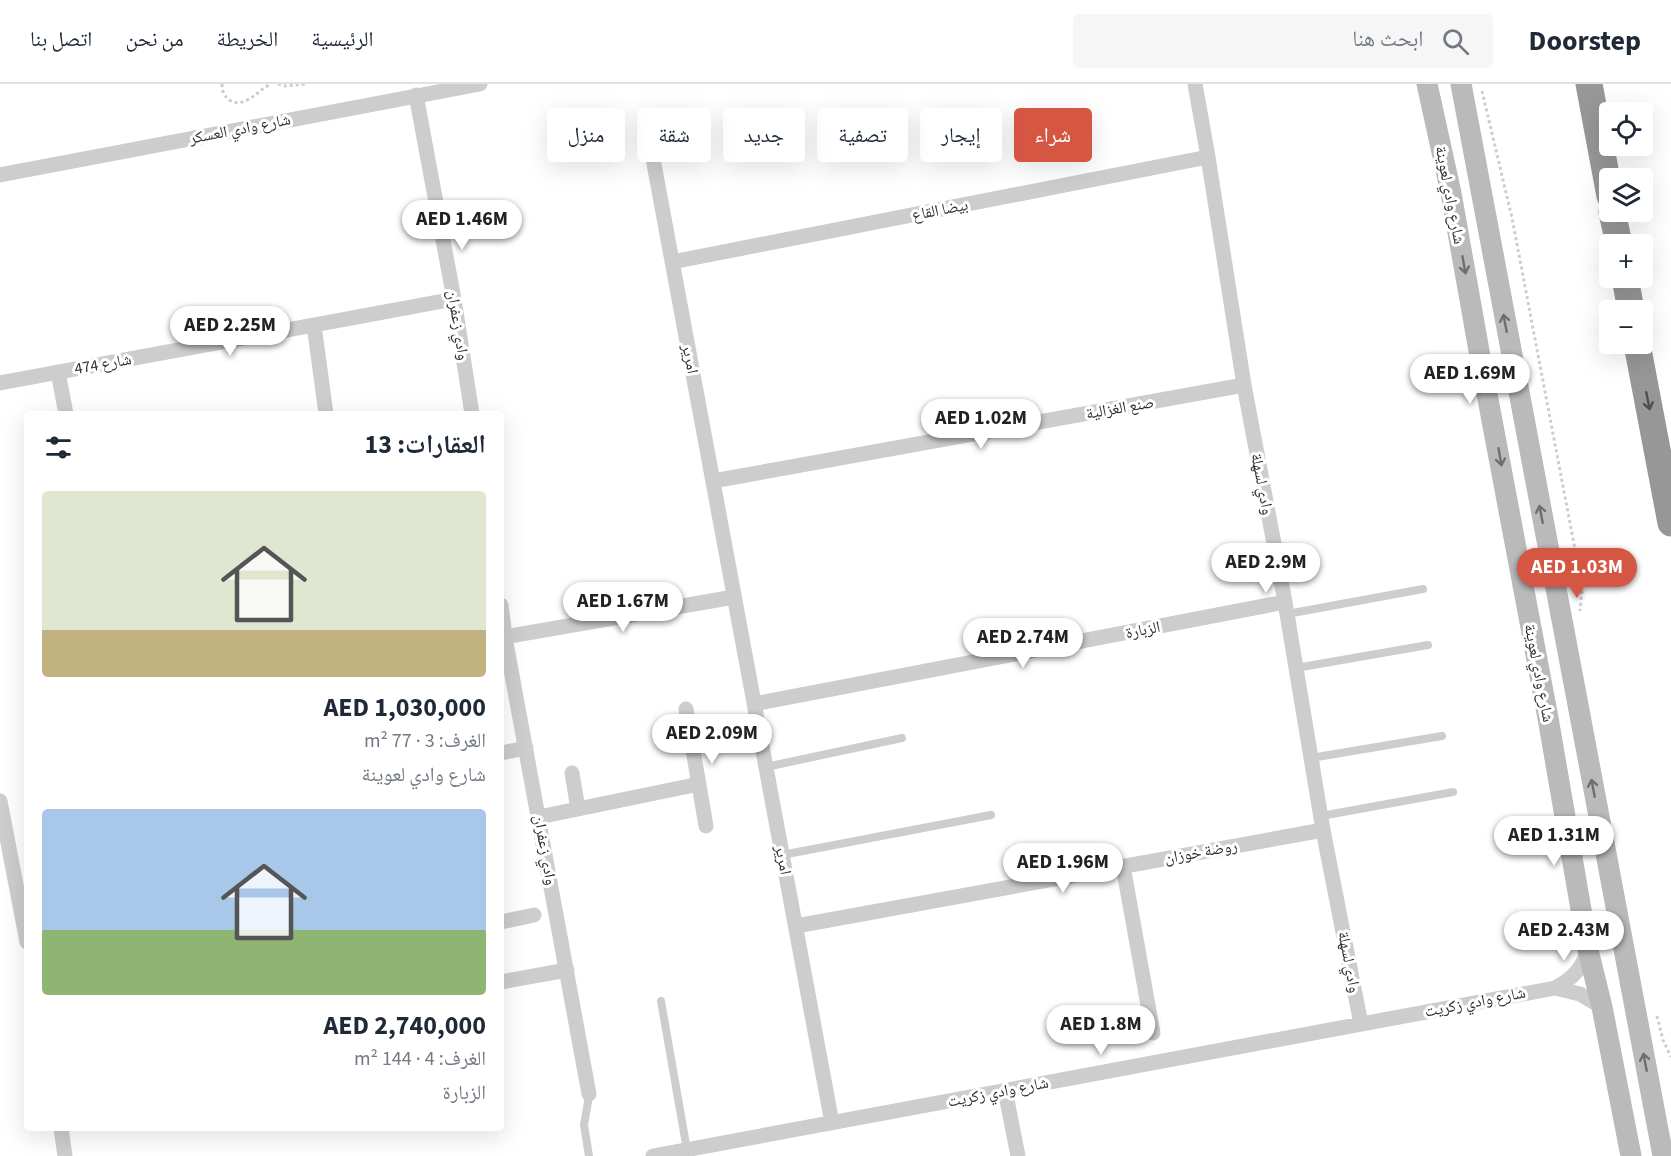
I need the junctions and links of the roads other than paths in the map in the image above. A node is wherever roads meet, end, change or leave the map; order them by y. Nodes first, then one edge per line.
1 (480, 84) edge
2 (1427, 84) edge
3 (1461, 84) edge
4 (1589, 84) edge
5 (1200, 85) edge
6 (416, 95) junction
7 (1208, 157) junction
8 (654, 162) edge
9 (1605, 168) edge
10 (0, 175) edge
11 (672, 262) junction
12 (454, 299) junction
13 (314, 325) junction
14 (1639, 354) edge
15 (58, 372) junction
16 (0, 383) edge
17 (1244, 385) junction
18 (65, 411) edge
19 (326, 411) edge
20 (472, 411) edge
21 (713, 482) junction
22 (1671, 523) edge
23 (1423, 589) dead end
24 (735, 597) junction
25 (1286, 608) junction
26 (504, 629) edge
27 (505, 637) junction
28 (1428, 645) dead end
29 (1296, 668) junction
30 (507, 681) edge
31 (754, 704) junction
32 (686, 709) dead end
33 (1442, 736) dead end
34 (902, 738) dead end
35 (526, 748) junction
36 (504, 752) edge
37 (1311, 758) junction
38 (766, 767) junction
39 (573, 773) dead end
40 (699, 784) junction
41 (1453, 792) dead end
42 (0, 801) edge
43 (578, 809) junction
44 (991, 815) dead end
45 (538, 817) junction
46 (1322, 823) junction
47 (706, 826) dead end
48 (783, 855) junction
49 (1123, 866) junction
50 (534, 915) dead end
51 (504, 921) edge
52 (24, 926) edge
53 (796, 926) junction
54 (1588, 950) junction
55 (567, 970) junction
56 (504, 981) edge
57 (1555, 988) junction
58 (661, 1001) dead end
59 (1602, 1007) junction
60 (1361, 1024) junction
61 (1153, 1033) dead end
62 (1005, 1090) junction
63 (588, 1094) joint
64 (1656, 1120) junction
65 (832, 1124) junction
66 (61, 1131) edge
67 (1671, 1146) edge
68 (687, 1150) junction
69 (663, 1155) edge
70 (65, 1156) edge
71 (589, 1156) edge
72 (1018, 1156) edge
73 (1631, 1156) edge
74 (1663, 1156) edge

1 - 6 street, شارع وادي العسكر
2 -> 54 main road, شارع وادي لعوينة
64 -> 3 main road, شارع وادي لعوينة
4 - 9 highway
5 - 7 street, وادي لسهلة
6 - 10 street, شارع وادي العسكر
6 - 12 street, وادي زعفران
7 - 11 street, بيضا القاع
7 - 17 street, وادي لسهلة
8 - 11 street, امرير
11 - 21 street, امرير
12 - 13 street, شارع 474
12 - 20 street, وادي زعفران
13 - 15 street, شارع 474
13 - 19 street
14 -> 22 highway
15 - 16 street, شارع 474
15 - 18 street
17 - 21 street, صنع الغزالية
17 - 25 street, وادي لسهلة
21 - 24 street, امرير
23 - 25 lane
24 - 27 street
24 - 31 street, امرير
25 - 29 street, وادي لسهلة
25 - 31 street, الزبارة
26 - 27 street, وادي زعفران
27 - 30 street, وادي زعفران
28 - 29 lane
29 - 37 street, وادي لسهلة
30 - 35 street, وادي زعفران
31 - 38 street, امرير
32 - 40 street
33 - 37 lane
34 - 38 lane
35 - 36 street
35 - 45 street, وادي زعفران
37 - 46 street, وادي لسهلة
38 - 48 street, امرير
39 - 43 street
40 - 43 street
40 - 47 street
41 - 46 lane
42 - 52 street
43 - 45 street
44 - 48 lane
45 - 55 street, وادي زعفران
46 - 49 street, روضة خوزان
46 - 60 street, وادي لسهلة
48 - 53 street, امرير
49 - 53 street, روضة خوزان
49 - 61 street
50 - 51 street
53 - 65 street, امرير
54 - 57 street, شارع وادي زكريت
54 - 59 main road, شارع وادي لعوينة
55 - 56 street
55 - 63 street, وادي زعفران
57 - 59 street, شارع وادي زكريت
57 - 60 street, شارع وادي زكريت
58 - 68 lane
59 - 73 main road, شارع وادي لعوينة
60 - 62 street, شارع وادي زكريت
62 - 65 street, شارع وادي زكريت
62 - 72 street
63 - 71 lane
64 - 67 main road
64 - 74 main road, شارع وادي لعوينة
65 - 68 street, شارع وادي زكريت
66 - 70 street
68 - 69 street, شارع وادي زكريت

